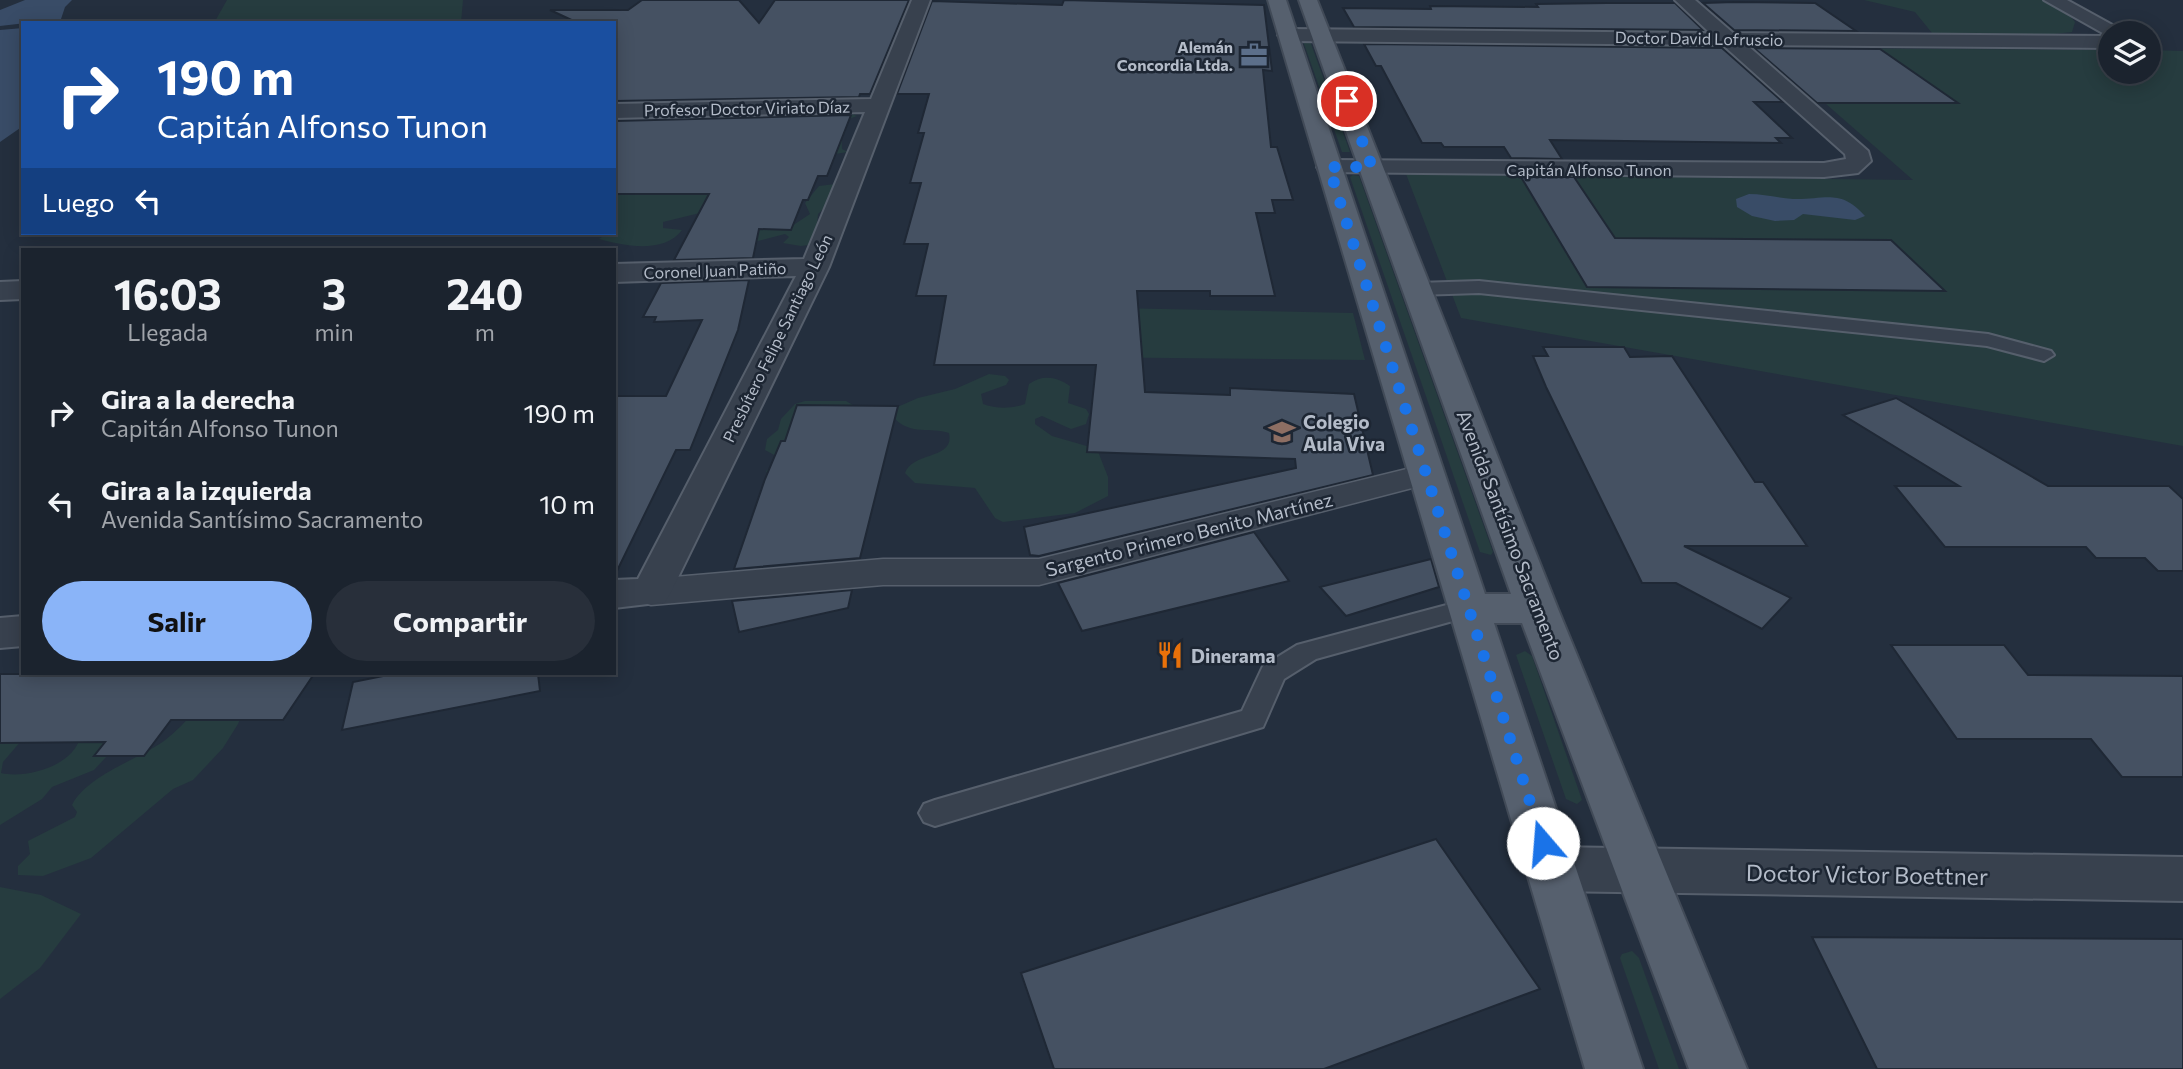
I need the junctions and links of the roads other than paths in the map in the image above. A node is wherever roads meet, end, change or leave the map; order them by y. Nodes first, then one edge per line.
1 (922, 0) edge
2 (1684, 0) edge
3 (2053, 0) edge
4 (1298, 17) edge
5 (2098, 23) edge
6 (1731, 38) junction
7 (2098, 42) edge
8 (880, 105) junction
9 (616, 111) edge
10 (1329, 167) junction
11 (1372, 167) junction
12 (815, 267) junction
13 (616, 273) edge
14 (1418, 289) junction
15 (21, 290) edge
16 (0, 291) edge
17 (2044, 355) dead end
18 (1427, 474) junction
19 (633, 593) edge
20 (1469, 608) junction
21 (1537, 609) junction
22 (21, 631) edge
23 (0, 633) edge
24 (935, 813) dead end
25 (1551, 869) junction
26 (1642, 870) junction
27 (2183, 879) edge
28 (1614, 1069) edge
29 (1718, 1069) edge

1 - 8 street, Presbítero Felipe Santiago León
2 - 6 street
3 - 5 street
4 - 6 street, Doctor David Lofruscio
4 - 10 main road
4 - 11 main road, Avenida Santísimo Sacramento
6 - 7 street, Doctor David Lofruscio
6 - 11 street, Capitán Alfonso Tunon
8 - 9 street, Profesor Doctor Viriato Díaz
8 - 12 street, Presbítero Felipe Santiago León
10 - 11 street, Capitán Alfonso Tunon
10 - 18 main road
11 - 14 main road, Avenida Santísimo Sacramento
12 - 13 street, Coronel Juan Patiño
12 - 19 street, Presbítero Felipe Santiago León
14 - 17 lane
14 - 21 main road, Avenida Santísimo Sacramento
15 - 16 street
18 - 19 street, Sargento Primero Benito Martínez
18 - 20 main road
20 - 21 main road
20 - 24 lane
20 - 25 main road
21 - 26 main road, Avenida Santísimo Sacramento
22 - 23 street
25 - 26 street, Doctor Victor Boettner
25 - 28 main road
26 - 27 street, Doctor Victor Boettner
26 - 29 main road, Avenida Santísimo Sacramento

